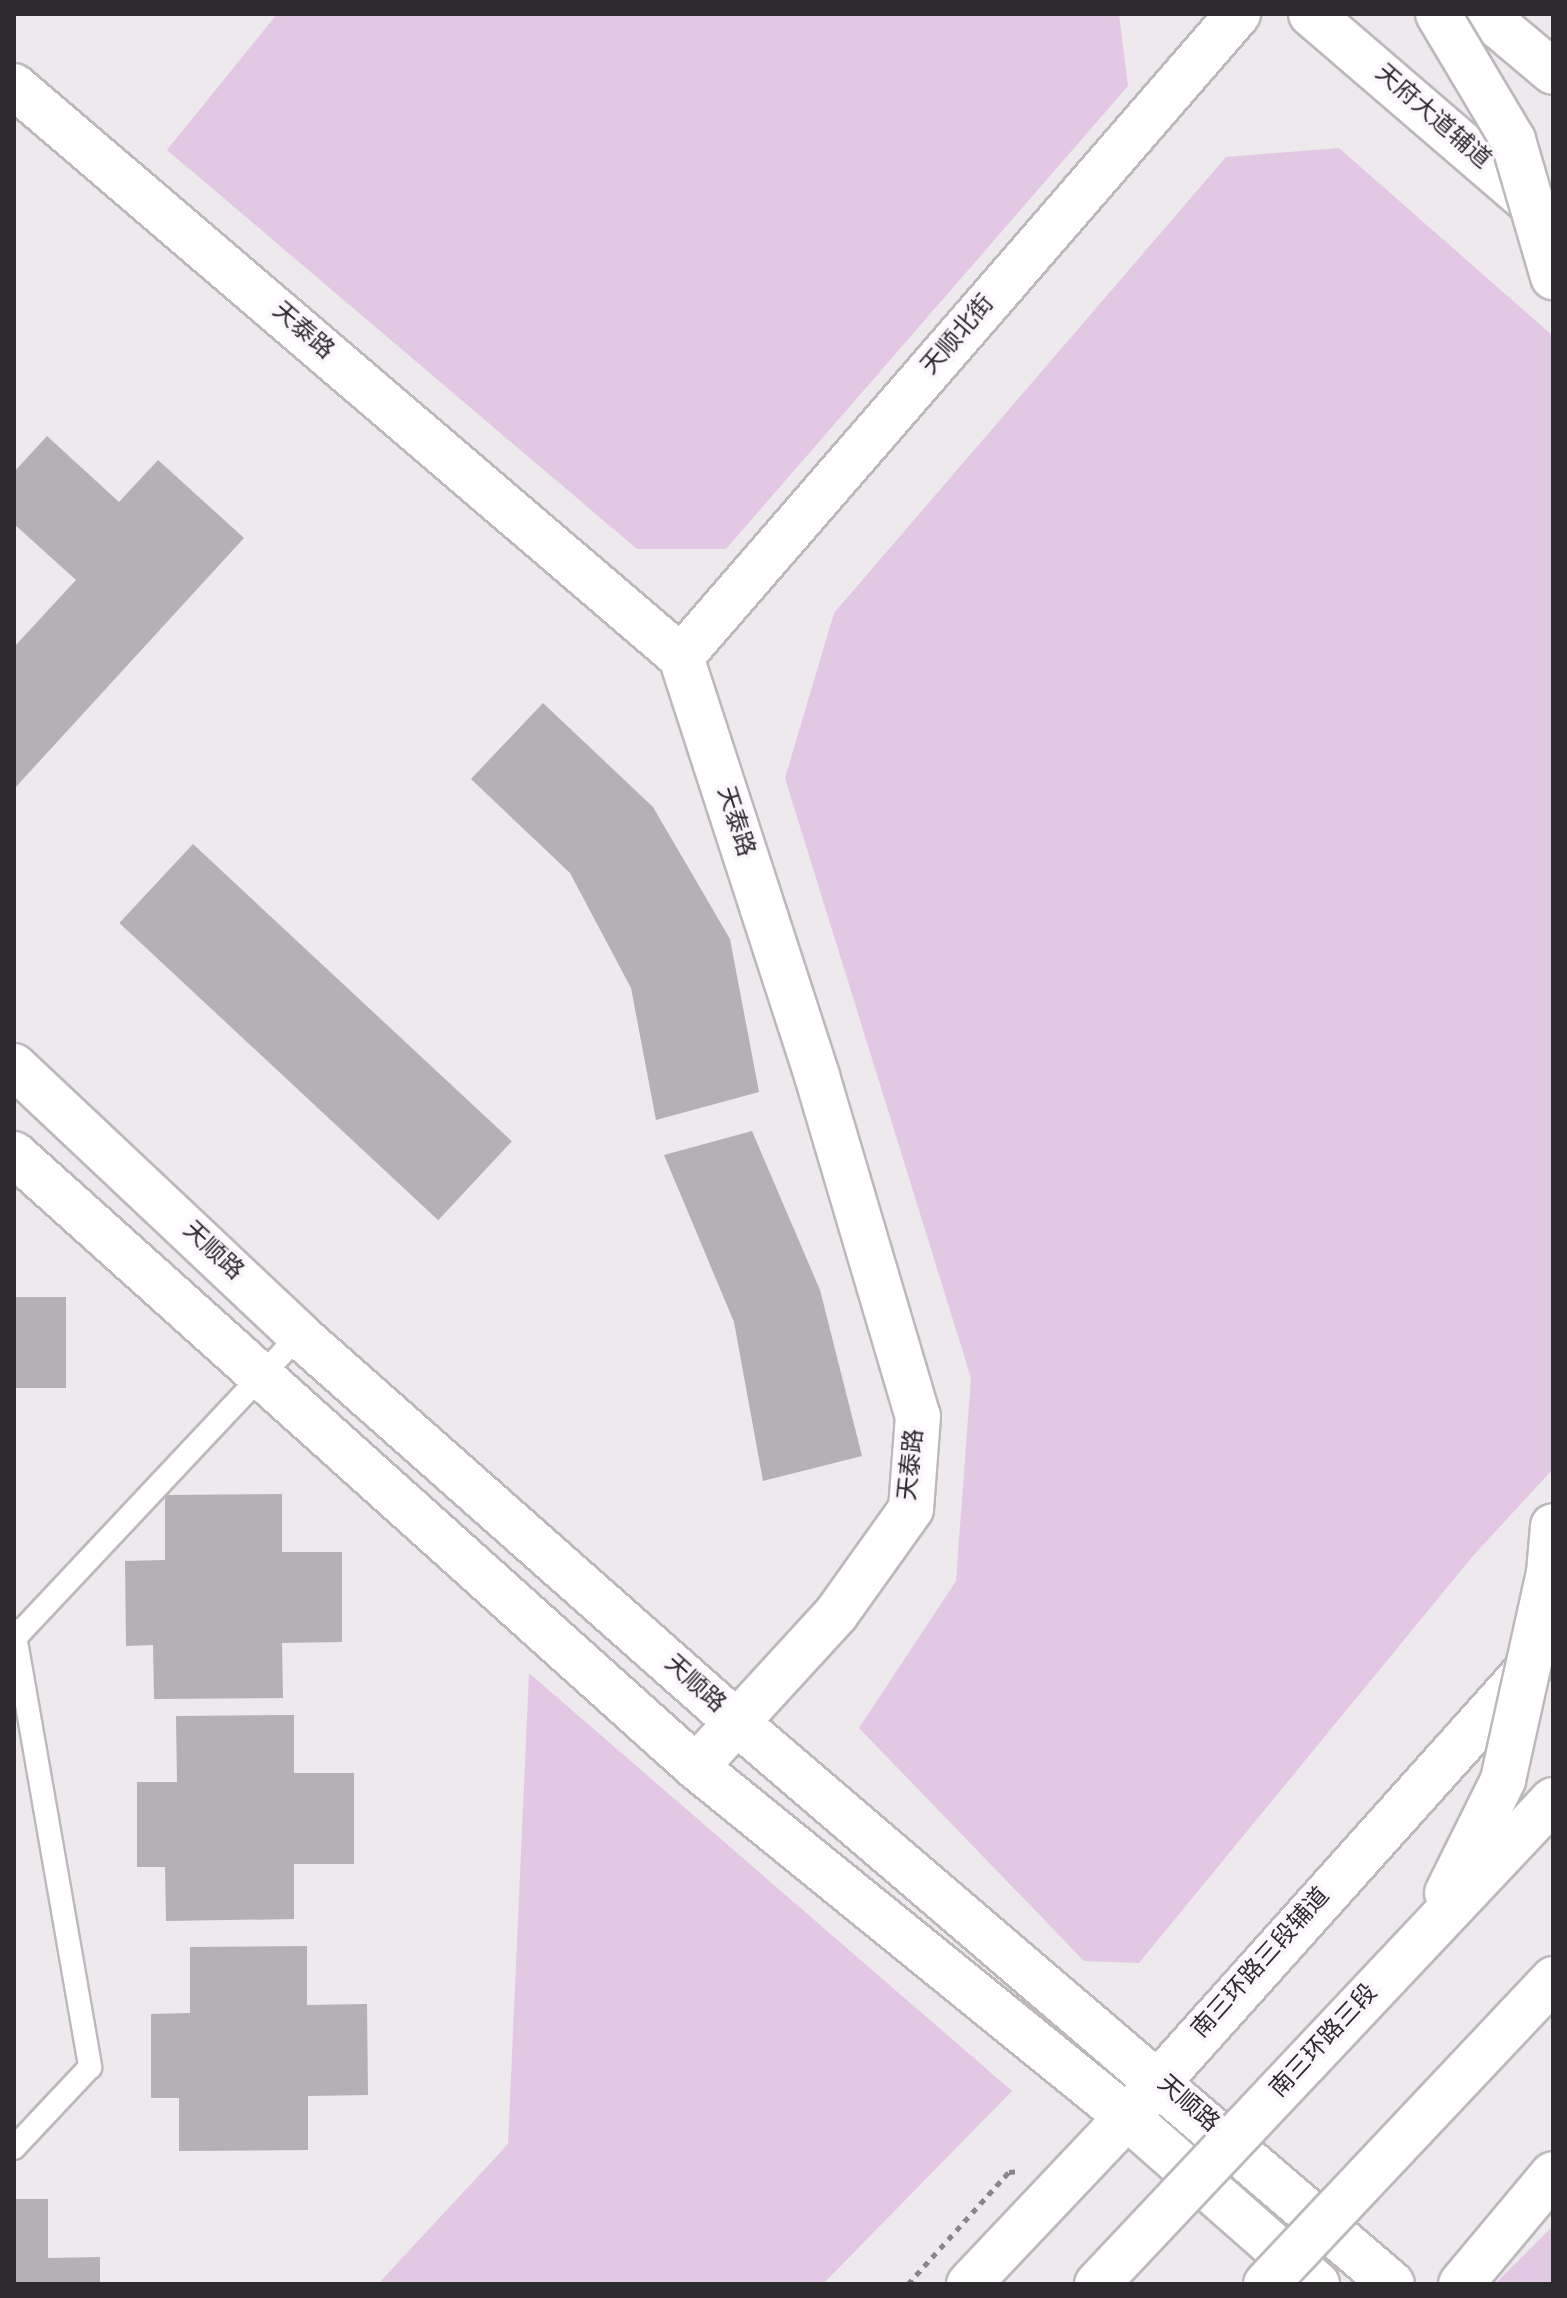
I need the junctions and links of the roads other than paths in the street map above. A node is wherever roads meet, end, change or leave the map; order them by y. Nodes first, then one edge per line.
1 (1238, 14) edge
2 (1311, 14) edge
3 (1438, 14) edge
4 (1484, 14) edge
5 (1553, 72) edge
6 (14, 86) edge
7 (1553, 222) edge
8 (1553, 277) edge
9 (681, 657) junction
10 (14, 1066) edge
11 (14, 1154) edge
12 (299, 1335) junction
13 (262, 1375) junction
14 (1553, 1526) edge
15 (15, 1635) edge
16 (1553, 1641) edge
17 (735, 1721) junction
18 (696, 1767) junction
19 (1553, 1800) edge
20 (1426, 1935) junction
21 (1553, 1979) edge
22 (1158, 2080) junction
23 (1127, 2117) junction
24 (14, 2148) edge
25 (1553, 2174) edge
26 (969, 2284) edge
27 (1097, 2284) edge
28 (1266, 2284) edge
29 (1317, 2284) edge
30 (1392, 2284) edge
31 (1461, 2284) edge

1 - 9 main road, 天顺北街
2 - 7 main road, 天府大道辅道
3 - 8 main road, bridge
4 - 5 main road
6 - 9 main road, 天泰路
9 - 17 main road, 天泰路
10 - 12 main road, 天顺路
11 - 13 main road, 天顺路
12 - 13 lane
12 - 17 main road, 天顺路
13 - 15 lane
13 - 18 main road, 天顺路
14 - 20 main road, bridge
15 - 24 lane
16 - 22 main road, 南三环路三段辅道
17 - 18 main road, 天泰路
17 - 22 main road, 天顺路
18 - 23 main road, 天顺路
19 - 20 main road, 南三环路三段, bridge
20 - 27 main road, 南三环路三段, bridge
21 - 28 main road, bridge
22 - 23 main road, 南三环路三段辅道
22 - 30 main road, 天顺路
23 - 26 main road, 南三环路三段辅道
23 - 29 main road, 天顺路
25 - 31 main road

